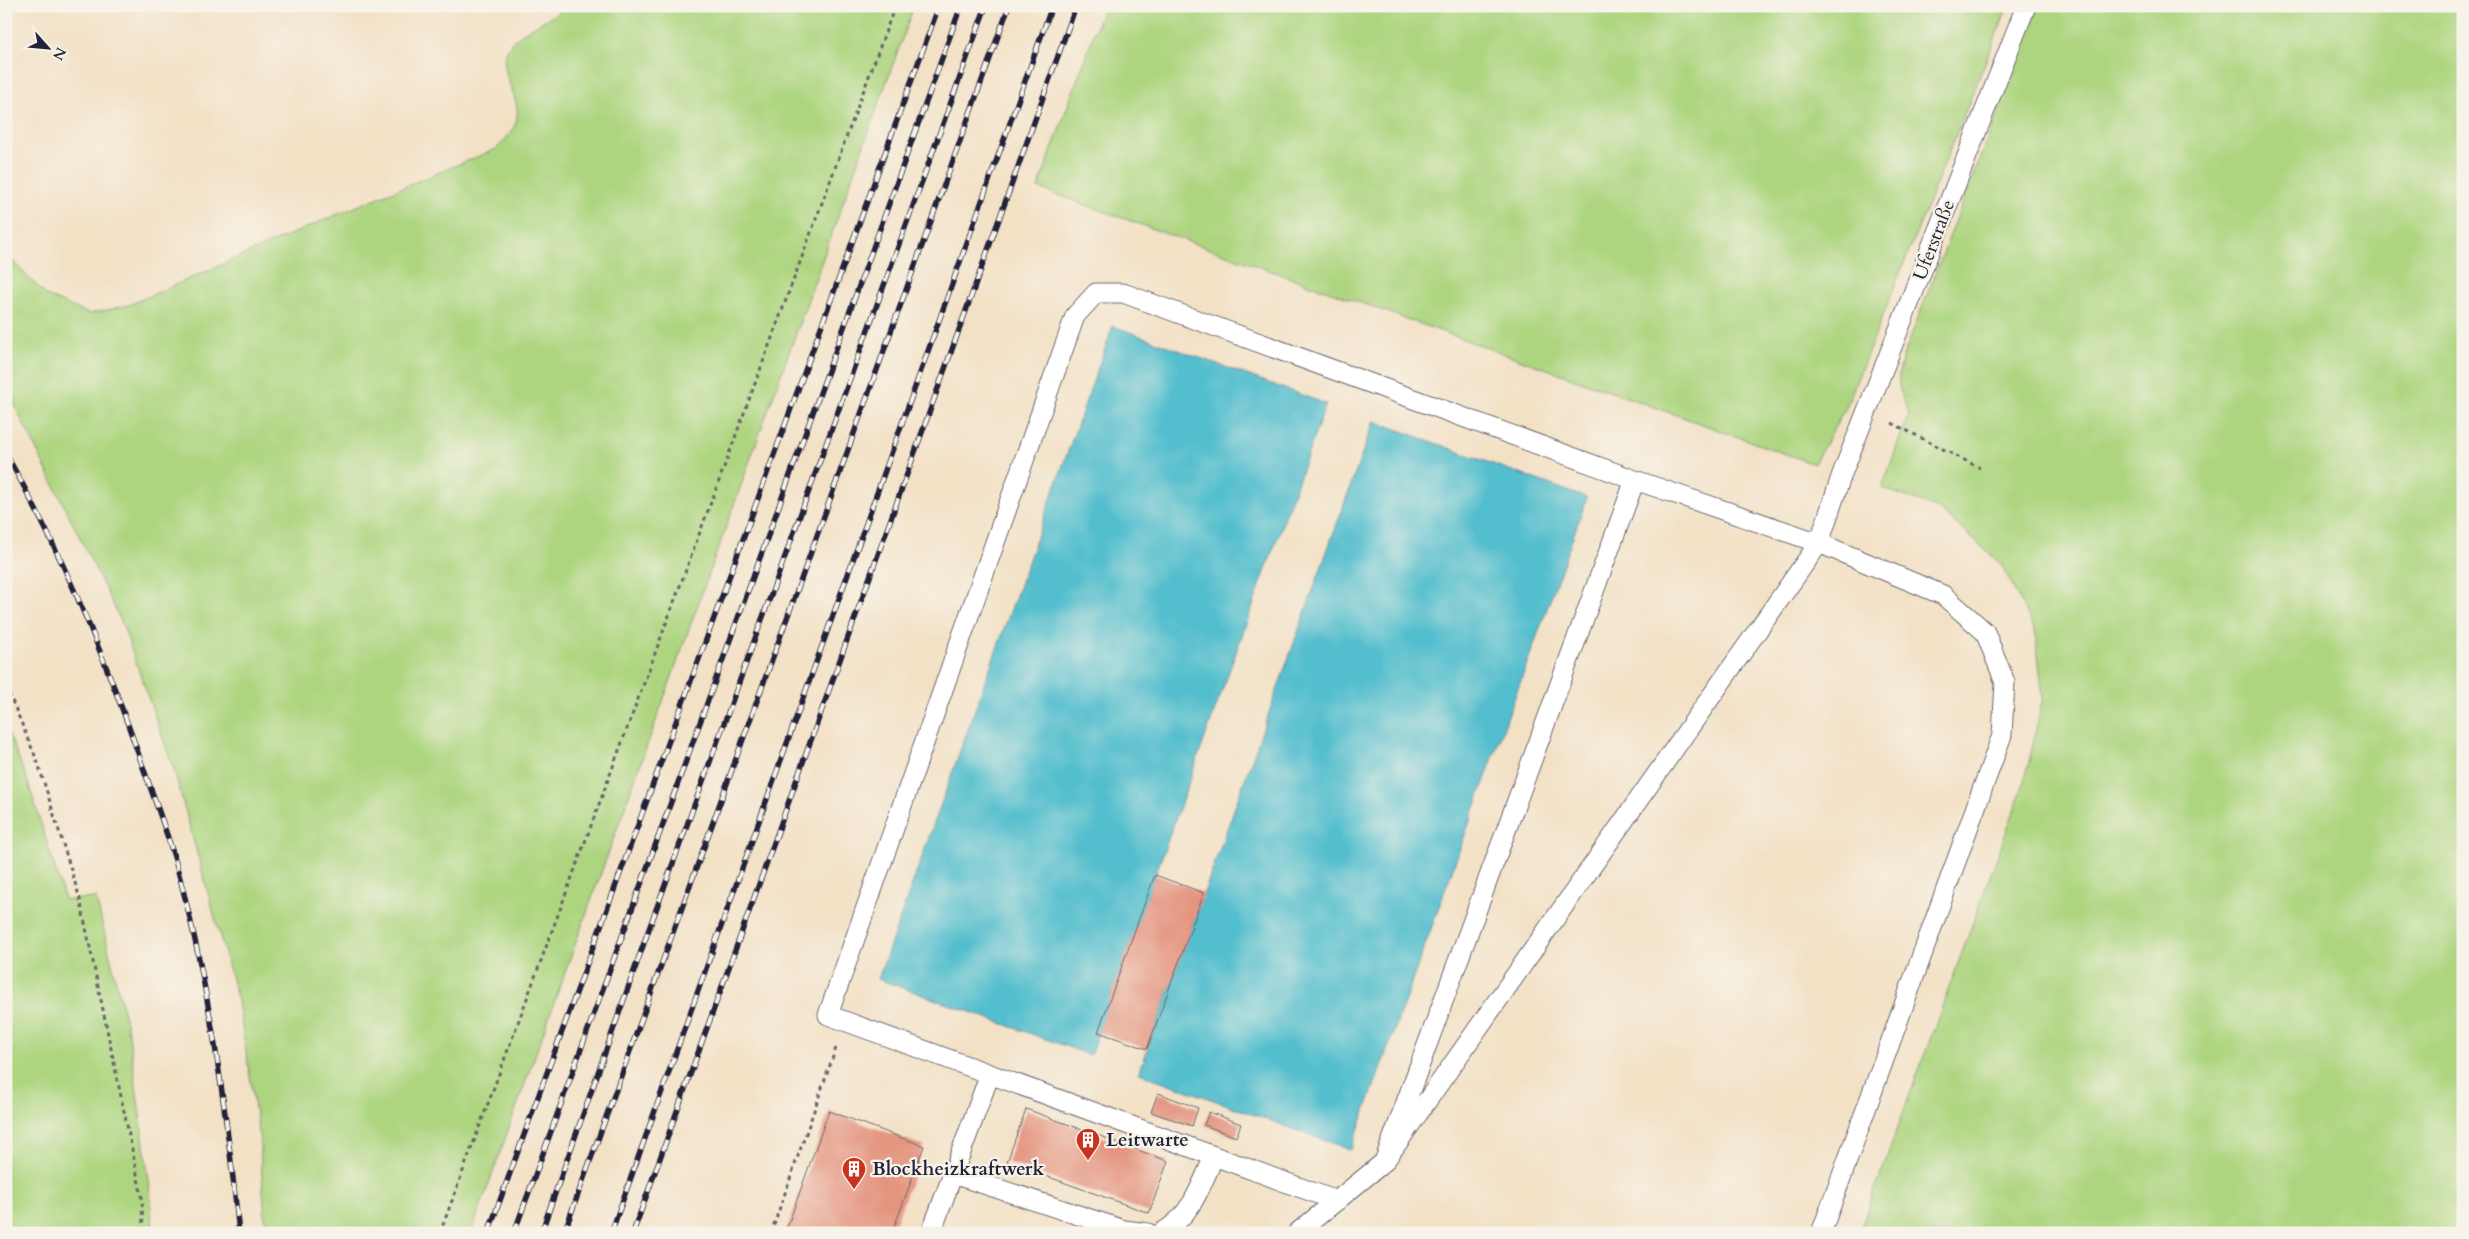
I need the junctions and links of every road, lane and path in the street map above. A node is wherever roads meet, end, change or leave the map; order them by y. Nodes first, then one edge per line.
1 (895, 6) edge
2 (2026, 6) edge
3 (1868, 408) junction
4 (1980, 468) dead end
5 (1635, 480) junction
6 (1819, 543) junction
7 (6, 686) edge
8 (846, 1021) junction
9 (990, 1074) junction
10 (1214, 1156) junction
11 (1384, 1162) junction
12 (953, 1174) junction
13 (1337, 1201) junction
14 (143, 1233) edge
15 (440, 1233) edge
16 (771, 1233) edge
17 (931, 1233) edge
18 (1148, 1233) edge
19 (1161, 1233) edge
20 (1297, 1233) edge
21 (1820, 1233) edge

1 - 15 path
2 - 3 lane, Uferstraße
3 - 4 path
3 - 6 lane, Uferstraße
5 - 6 lane
5 - 8 lane
5 - 11 lane
6 - 11 lane, Uferstraße
6 - 21 lane
7 - 14 path
8 - 9 lane
8 - 16 path
9 - 10 lane
9 - 12 lane
10 - 13 lane
10 - 19 lane
11 - 13 lane
12 - 17 lane
12 - 18 lane
13 - 20 lane

